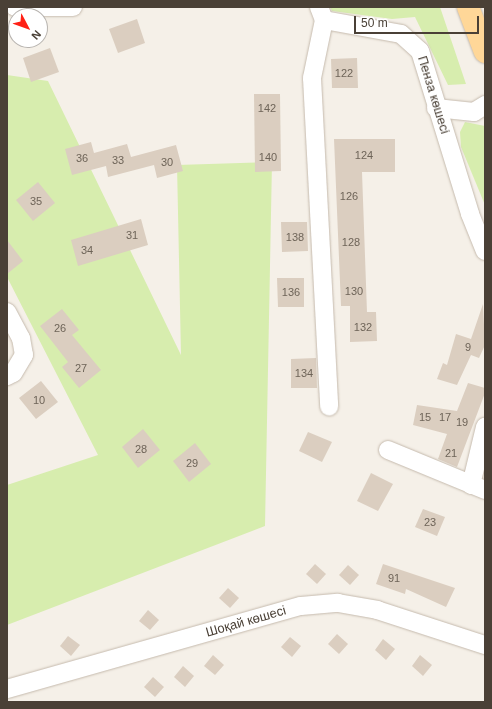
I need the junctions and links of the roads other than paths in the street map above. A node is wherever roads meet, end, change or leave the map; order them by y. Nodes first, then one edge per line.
1 (15, 7) edge
2 (73, 7) edge
3 (468, 7) edge
4 (322, 13) edge
5 (485, 52) edge
6 (485, 105) edge
7 (436, 108) junction
8 (485, 251) edge
9 (7, 312) edge
10 (7, 376) edge
11 (329, 407) dead end
12 (485, 427) edge
13 (388, 450) dead end
14 (478, 487) edge
15 (485, 645) edge
16 (7, 688) edge

1 - 2 street
3 - 5 main road
4 - 7 street, Пенза көшесі
4 - 11 street
6 - 7 street
7 - 8 street, Пенза көшесі
9 - 10 street
12 - 14 street
13 - 14 street
15 - 16 street, Шоқай көшесі

